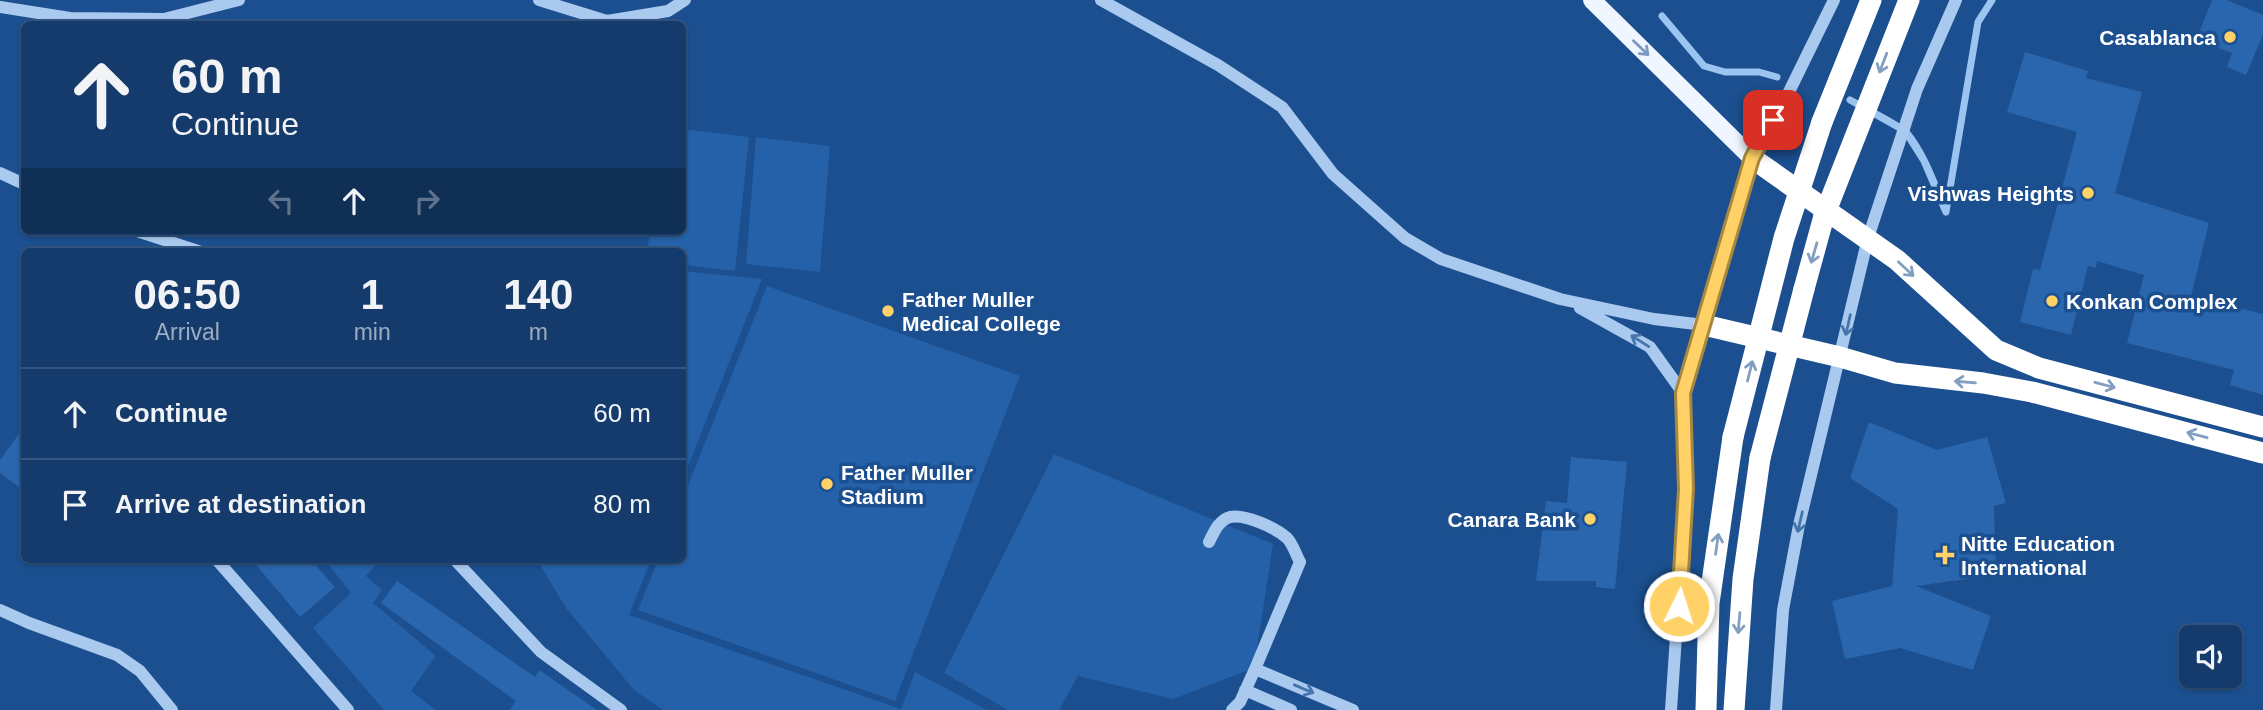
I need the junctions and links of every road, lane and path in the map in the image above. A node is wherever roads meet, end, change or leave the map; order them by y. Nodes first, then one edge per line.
1 (239, 0) edge
2 (539, 0) edge
3 (685, 0) edge
4 (1101, 0) edge
5 (1592, 0) edge
6 (1834, 0) edge
7 (1871, 0) edge
8 (1909, 0) edge
9 (1956, 0) edge
10 (0, 7) edge
11 (1752, 158) junction
12 (0, 173) edge
13 (21, 183) edge
14 (149, 235) edge
15 (1868, 237) junction
16 (189, 248) edge
17 (1560, 299) junction
18 (1704, 325) junction
19 (1840, 357) junction
20 (1683, 393) junction
21 (2263, 427) edge
22 (2263, 453) edge
23 (1209, 542) dead end
24 (220, 563) edge
25 (458, 563) edge
26 (0, 610) edge
27 (1255, 669) junction
28 (1245, 690) junction
29 (1274, 707) edge
30 (172, 710) edge
31 (348, 710) edge
32 (621, 710) edge
33 (1232, 710) edge
34 (1291, 710) edge
35 (1353, 710) edge
36 (1671, 710) edge
37 (1706, 710) edge
38 (1734, 710) edge
39 (1776, 710) edge

1 - 10 street
2 - 3 street
4 - 17 street
5 -> 11 main road
6 - 11 street
37 -> 7 highway, bridge
8 -> 38 highway, bridge
9 - 15 street
11 - 15 highway
11 - 18 street
12 - 13 street
14 - 16 street
15 -> 19 street
15 -> 21 highway
17 - 18 street
20 -> 17 street
18 - 19 highway
18 - 20 street
22 -> 19 highway
19 -> 39 street
20 - 36 street
23 - 27 street
24 - 31 street
25 - 32 street
26 - 30 street
27 - 28 street
27 -> 35 street
28 - 29 street
28 - 33 street
29 - 34 street

